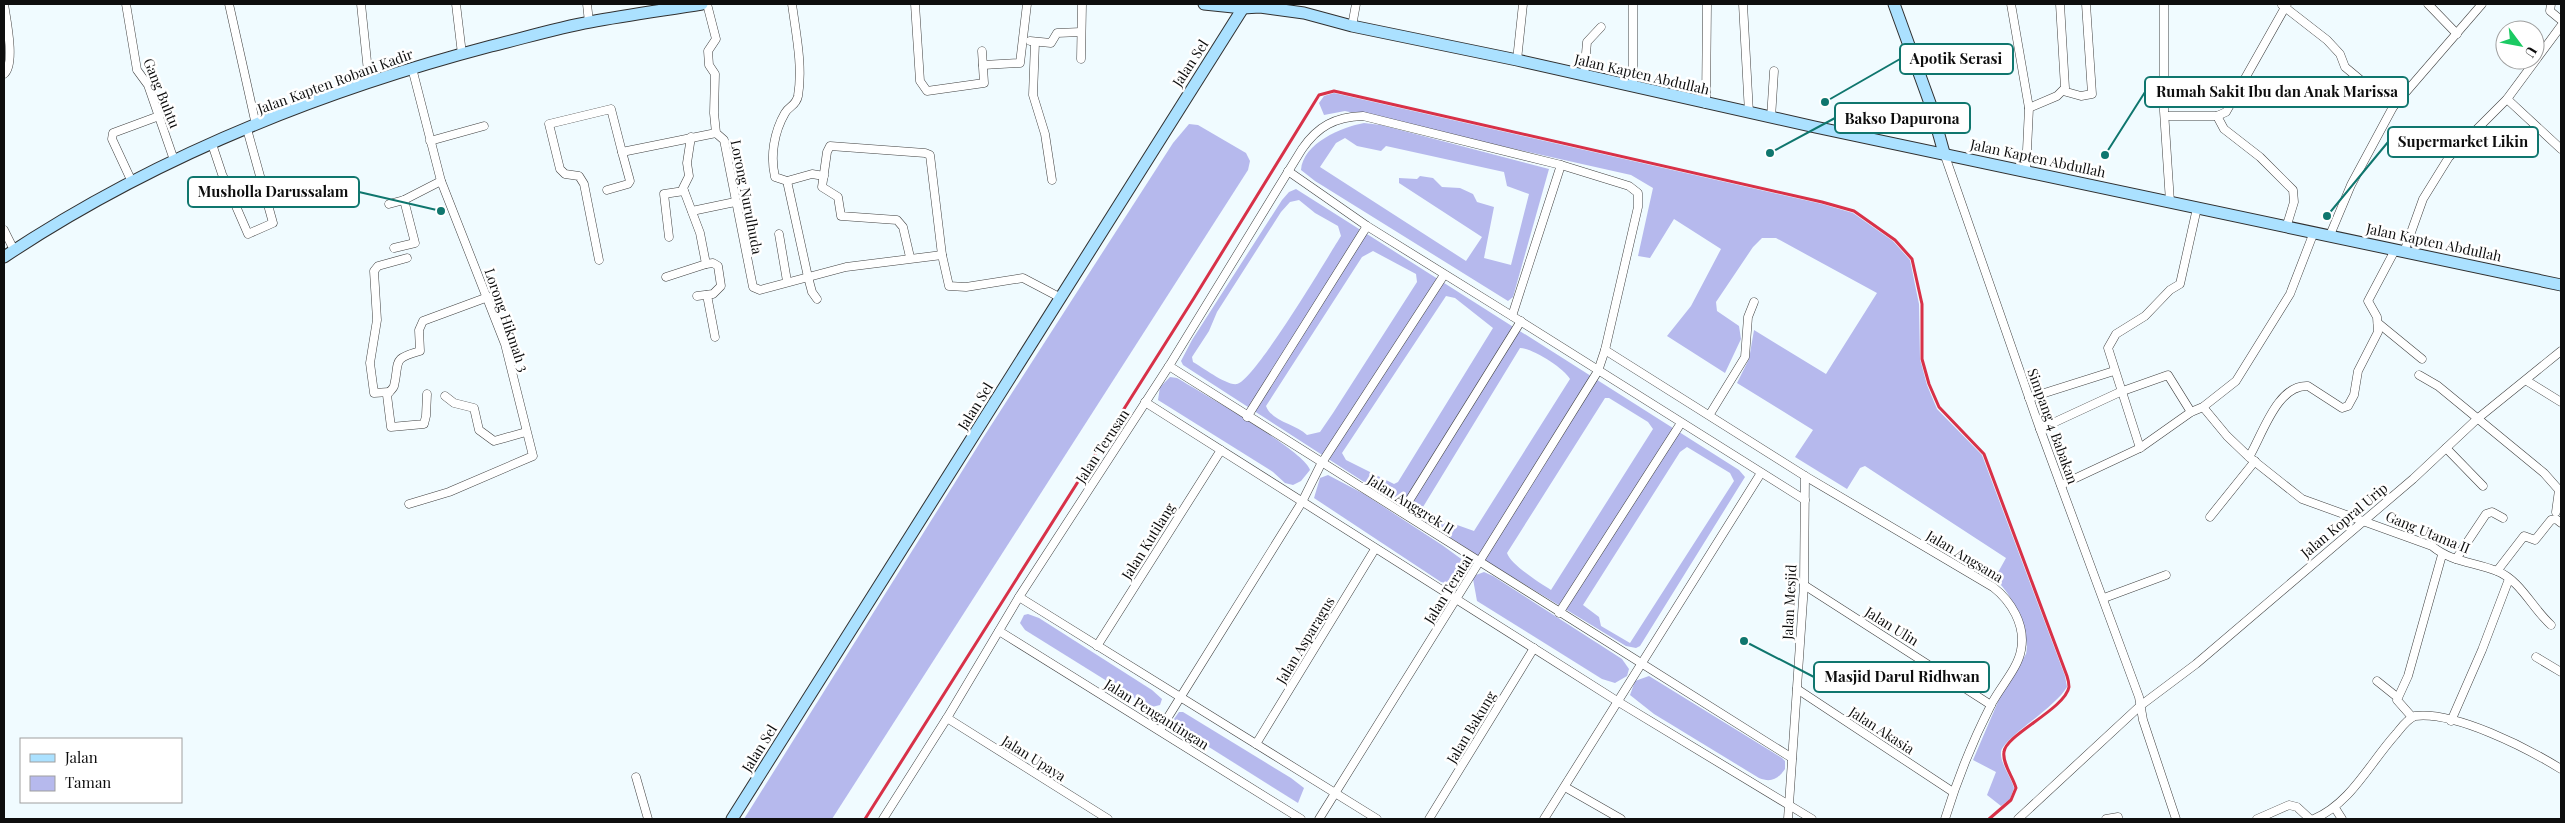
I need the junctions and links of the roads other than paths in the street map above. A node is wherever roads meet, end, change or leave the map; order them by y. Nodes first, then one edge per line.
1 (126, 4) edge
2 (229, 4) edge
3 (361, 4) edge
4 (456, 4) edge
5 (587, 4) edge
6 (702, 4) edge
7 (707, 4) edge
8 (792, 4) edge
9 (915, 4) edge
10 (1028, 4) edge
11 (1082, 4) edge
12 (1204, 4) edge
13 (1356, 4) edge
14 (1523, 4) edge
15 (1633, 4) edge
16 (1707, 4) edge
17 (1743, 4) edge
18 (1894, 4) edge
19 (2012, 4) edge
20 (2060, 4) edge
21 (2086, 4) edge
22 (2164, 4) edge
23 (2428, 4) edge
24 (2482, 4) edge
25 (2551, 4) edge
26 (4, 5) edge
27 (2284, 5) edge
28 (1259, 6) edge
29 (1243, 8) junction
30 (1303, 8) edge
31 (2561, 20) edge
32 (589, 22) junction
33 (1352, 26) junction
34 (2561, 26) edge
35 (1601, 27) dead end
36 (1081, 32) junction
37 (2457, 34) junction
38 (1024, 39) junction
39 (1035, 42) junction
40 (982, 50) dead end
41 (462, 54) junction
42 (1081, 59) dead end
43 (1021, 60) junction
44 (1034, 60) junction
45 (1517, 60) junction
46 (983, 65) junction
47 (412, 68) junction
48 (1774, 72) dead end
49 (4, 74) edge
50 (1584, 76) junction
51 (369, 81) junction
52 (1633, 87) junction
53 (2063, 91) junction
54 (2507, 100) junction
55 (1706, 104) junction
56 (2393, 107) junction
57 (2029, 108) junction
58 (1749, 113) junction
59 (159, 116) junction
60 (2165, 116) junction
61 (2217, 116) junction
62 (1771, 118) junction
63 (484, 126) dead end
64 (252, 127) junction
65 (716, 133) junction
66 (691, 136) junction
67 (430, 141) junction
68 (212, 144) junction
69 (2561, 149) edge
70 (622, 152) junction
71 (1944, 153) junction
72 (174, 160) junction
73 (1561, 164) junction
74 (1288, 171) junction
75 (2026, 171) junction
76 (824, 176) junction
77 (1052, 180) dead end
78 (441, 181) junction
79 (787, 181) junction
80 (132, 182) junction
81 (607, 190) dead end
82 (684, 191) junction
83 (404, 200) junction
84 (735, 202) junction
85 (2170, 202) junction
86 (389, 204) dead end
87 (2196, 208) junction
88 (692, 211) junction
89 (1367, 226) junction
90 (2286, 228) junction
91 (4, 230) edge
92 (2314, 232) junction
93 (779, 234) dead end
94 (668, 236) dead end
95 (2330, 236) junction
96 (394, 248) dead end
97 (2399, 251) junction
98 (9, 254) edge
99 (942, 255) junction
100 (910, 257) junction
101 (407, 258) dead end
102 (599, 260) dead end
103 (706, 264) junction
104 (1444, 275) junction
105 (666, 277) dead end
106 (808, 277) junction
107 (788, 282) junction
108 (2561, 285) edge
109 (706, 295) junction
110 (697, 296) dead end
111 (488, 297) junction
112 (1061, 298) junction
113 (816, 299) dead end
114 (1754, 302) dead end
115 (1512, 316) junction
116 (1521, 321) junction
117 (2378, 323) junction
118 (715, 337) dead end
119 (1606, 350) junction
120 (2561, 351) edge
121 (2422, 359) dead end
122 (1169, 366) junction
123 (2114, 370) junction
124 (1598, 371) junction
125 (2419, 375) dead end
126 (2527, 381) junction
127 (389, 392) junction
128 (2120, 392) junction
129 (427, 394) dead end
130 (445, 396) dead end
131 (2029, 398) junction
132 (1145, 402) junction
133 (2561, 402) edge
134 (2203, 407) junction
135 (2191, 412) junction
136 (1710, 414) junction
137 (1247, 417) junction
138 (2477, 419) junction
139 (1681, 423) junction
140 (2040, 429) junction
141 (526, 432) junction
142 (2140, 448) junction
143 (2446, 448) junction
144 (1221, 450) junction
145 (2252, 459) junction
146 (1322, 464) junction
147 (1761, 473) junction
148 (1805, 476) junction
149 (2061, 485) junction
150 (2482, 486) dead end
151 (2560, 489) edge
152 (1804, 500) junction
153 (1302, 502) junction
154 (409, 504) dead end
155 (1402, 512) junction
156 (2556, 512) dead end
157 (2210, 517) dead end
158 (2503, 518) dead end
159 (2364, 520) junction
160 (2561, 523) edge
161 (1376, 549) junction
162 (2442, 555) junction
163 (2456, 559) junction
164 (1479, 562) junction
165 (2497, 571) junction
166 (2166, 575) dead end
167 (2509, 578) junction
168 (1804, 585) junction
169 (1020, 597) junction
170 (1456, 598) junction
171 (2104, 598) junction
172 (1559, 612) junction
173 (2551, 625) dead end
174 (999, 631) junction
175 (1097, 646) junction
176 (1534, 648) junction
177 (2536, 657) dead end
178 (1641, 662) junction
179 (2561, 672) edge
180 (2377, 681) dead end
181 (1797, 690) junction
182 (1179, 696) junction
183 (2397, 697) junction
184 (1617, 701) junction
185 (1991, 705) junction
186 (2140, 706) junction
187 (2412, 717) junction
188 (947, 718) junction
189 (2451, 721) junction
190 (1160, 730) junction
191 (1256, 744) junction
192 (1792, 758) junction
193 (2561, 769) edge
194 (636, 777) dead end
195 (1565, 787) junction
196 (1953, 792) junction
197 (1335, 793) junction
198 (1789, 804) junction
199 (2335, 808) junction
200 (2118, 817) dead end
201 (886, 818) edge
202 (648, 819) edge
203 (732, 819) edge
204 (1108, 819) edge
205 (1301, 819) edge
206 (1319, 819) edge
207 (1377, 819) edge
208 (1429, 819) edge
209 (1544, 819) edge
210 (1621, 819) edge
211 (1788, 819) edge
212 (1812, 819) edge
213 (1945, 819) edge
214 (2018, 819) edge
215 (2106, 819) edge
216 (2176, 819) edge
217 (2257, 819) edge
218 (2312, 819) edge
219 (2342, 819) edge

1 - 59 street, Gang Buhtu
2 - 64 street
3 - 51 street
4 - 41 street
5 - 32 street
6 - 32 main road, Jalan Kapten Robani Kadir
7 - 65 street, Lorong Nurulhuda
8 - 79 street
9 - 46 street
10 - 38 street
11 - 36 street
12 - 29 main road
13 - 33 street
14 - 45 street
15 - 52 street
16 - 55 street
17 - 58 street
18 - 71 main road
19 - 57 street
20 - 53 street
21 - 53 street
22 - 60 street
23 - 37 street
24 - 37 street
25 - 31 street
26 - 49 street
27 - 56 street
27 - 61 street
28 - 29 main road, Jalan Kapten Abdullah
28 - 30 main road, Jalan Kapten Abdullah
29 - 112 main road, Jalan Sel
30 - 33 main road, Jalan Kapten Abdullah
32 - 41 main road, Jalan Kapten Robani Kadir
33 - 45 main road, Jalan Kapten Abdullah
34 - 54 street
35 - 50 street
36 - 39 street
36 - 42 street
37 - 56 street
38 - 39 street
38 - 43 street
39 - 44 street
40 - 46 street
41 - 47 main road, Jalan Kapten Robani Kadir
43 - 44 street
43 - 46 street
44 - 77 street
45 - 50 main road, Jalan Kapten Abdullah
47 - 51 main road, Jalan Kapten Robani Kadir
47 - 67 street, Lorong Hikmah 3
48 - 62 street
50 - 52 main road, Jalan Kapten Abdullah
51 - 64 main road, Jalan Kapten Robani Kadir
52 - 55 main road, Jalan Kapten Abdullah
53 - 57 street
54 - 69 street
54 - 97 street
55 - 58 main road, Jalan Kapten Abdullah
56 - 95 street
57 - 75 street
58 - 62 main road, Jalan Kapten Abdullah
59 - 72 street, Gang Buhtu
59 - 80 street
60 - 61 street
60 - 85 street
61 - 90 street
62 - 71 main road, Jalan Kapten Abdullah
63 - 67 street
64 - 68 main road, Jalan Kapten Robani Kadir
64 - 68 street
65 - 66 street
65 - 84 street, Lorong Nurulhuda
66 - 70 street
66 - 82 street
67 - 78 street, Lorong Hikmah 3
68 - 72 main road, Jalan Kapten Robani Kadir
70 - 81 street
70 - 102 street
71 - 75 main road, Jalan Kapten Abdullah
71 - 131 street, Simpang 4 Babakan
72 - 80 main road, Jalan Kapten Robani Kadir
73 - 74 street, Jalan Terusan
73 - 115 street
73 - 119 street, Jalan Teratai
74 - 89 street
74 - 122 street, Jalan Terusan
75 - 85 main road, Jalan Kapten Abdullah
76 - 79 street
76 - 99 street
76 - 100 street
78 - 83 street
78 - 111 street, Lorong Hikmah 3
79 - 106 street
80 - 98 main road, Jalan Kapten Robani Kadir
82 - 88 street
82 - 94 street
83 - 86 street
83 - 96 street
84 - 88 street
84 - 107 street, Lorong Nurulhuda
85 - 87 main road, Jalan Kapten Abdullah
87 - 90 main road, Jalan Kapten Abdullah
87 - 123 street
88 - 103 street
89 - 104 street
89 - 137 street
90 - 92 main road, Jalan Kapten Abdullah
91 - 98 street
92 - 95 main road, Jalan Kapten Abdullah
92 - 134 street
93 - 107 street
95 - 97 main road, Jalan Kapten Abdullah
97 - 108 main road, Jalan Kapten Abdullah
97 - 117 street
99 - 100 street
99 - 112 street
100 - 106 street
101 - 127 street
103 - 105 street
103 - 109 street
104 - 115 street
104 - 146 street
106 - 107 street
106 - 113 street
109 - 110 street
109 - 118 street
111 - 127 street
111 - 141 street, Lorong Hikmah 3
112 - 203 main road, Jalan Sel
114 - 136 street
115 - 116 street
116 - 124 street
116 - 155 street
117 - 121 street
117 - 145 street
119 - 124 street, Jalan Teratai
119 - 136 street, Jalan Angsana
120 - 126 street, Jalan Kopral Urip
122 - 132 street, Jalan Terusan
122 - 137 street, Jalan Anggrek II
123 - 128 street
123 - 131 street
124 - 139 street
124 - 164 street, Jalan Teratai
125 - 138 street
126 - 133 street
126 - 138 street, Jalan Kopral Urip
127 - 129 street
128 - 135 street
128 - 140 street
128 - 142 street
130 - 141 street
131 - 140 street, Simpang 4 Babakan
132 - 144 street
132 - 169 street, Jalan Terusan
134 - 135 street
134 - 145 street, Gang Utama II
135 - 142 street
136 - 148 street, Jalan Angsana
137 - 146 street, Jalan Anggrek II
138 - 143 street, Jalan Kopral Urip
138 - 151 street
139 - 147 street
139 - 172 street
140 - 149 street, Simpang 4 Babakan
141 - 154 street, Lorong Hikmah 3
142 - 149 street
143 - 150 street
143 - 159 street, Jalan Kopral Urip
144 - 153 street
144 - 175 street, Jalan Kutilang
145 - 157 street
145 - 159 street, Gang Utama II
146 - 153 street
146 - 155 street, Jalan Anggrek II
147 - 152 street
147 - 178 street
148 - 152 street, Jalan Mesjid
148 - 185 street, Jalan Angsana
149 - 171 street, Simpang 4 Babakan
151 - 156 street
152 - 168 street, Jalan Mesjid
153 - 161 street
153 - 182 street
155 - 164 street, Jalan Anggrek II
158 - 163 street
159 - 162 street, Gang Utama II
159 - 186 street, Jalan Kopral Urip
160 - 165 street
161 - 170 street
161 - 191 street, Jalan Asparagus
162 - 163 street, Gang Utama II
162 - 183 street
163 - 165 street, Gang Utama II
164 - 170 street, Jalan Teratai
164 - 172 street, Jalan Anggrek II
165 - 167 street, Gang Utama II
166 - 171 street
167 - 173 street, Gang Utama II
167 - 189 street
168 - 181 street, Jalan Mesjid
168 - 185 street, Jalan Ulin
169 - 174 street, Jalan Terusan
169 - 175 street
170 - 176 street
170 - 197 street, Jalan Teratai
171 - 186 street, Simpang 4 Babakan
172 - 178 street, Jalan Anggrek II
174 - 188 street, Jalan Terusan
174 - 190 street, Jalan Pengantingan
175 - 182 street
176 - 184 street
176 - 208 street, Jalan Bakung
177 - 179 street
178 - 184 street
178 - 192 street, Jalan Anggrek II
180 - 183 street
181 - 192 street, Jalan Mesjid
181 - 196 street, Jalan Akasia
182 - 190 street
182 - 191 street
183 - 187 street
184 - 195 street
184 - 198 street
185 - 196 street, Jalan Angsana
186 - 214 street, Jalan Kopral Urip
186 - 216 street, Simpang 4 Babakan
187 - 189 street
187 - 199 street
188 - 201 street, Jalan Terusan
188 - 204 street, Jalan Upaya
189 - 193 street
190 - 205 street, Jalan Pengantingan
191 - 197 street
192 - 198 street, Jalan Mesjid
194 - 202 street
195 - 209 street
195 - 210 street
196 - 213 street, Jalan Angsana
197 - 206 street, Jalan Teratai
197 - 207 street
198 - 211 street, Jalan Mesjid
198 - 212 street
199 - 218 street
199 - 219 street
200 - 215 street
217 - 218 street

